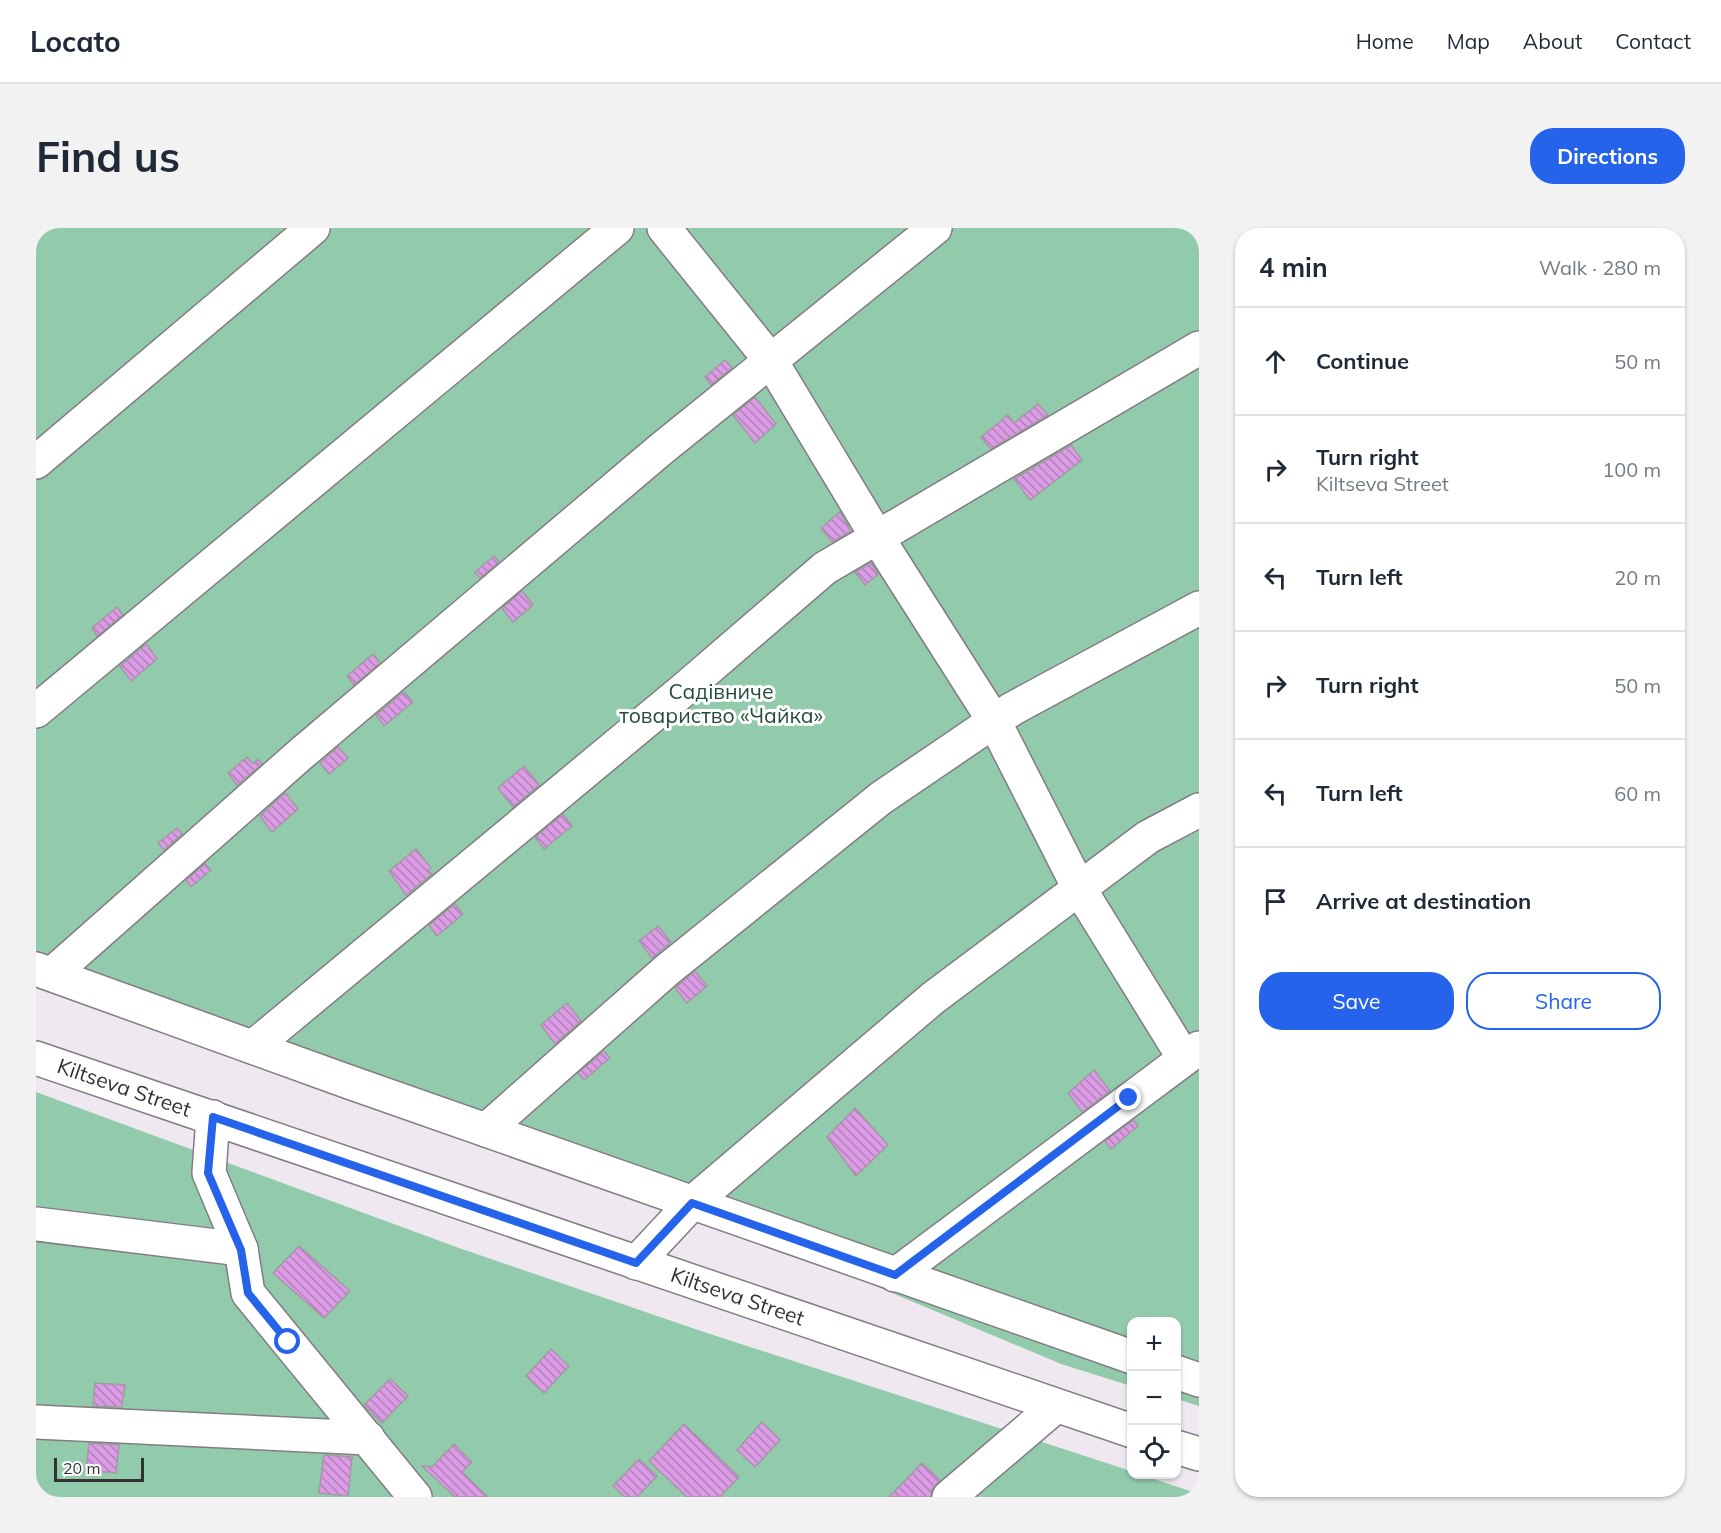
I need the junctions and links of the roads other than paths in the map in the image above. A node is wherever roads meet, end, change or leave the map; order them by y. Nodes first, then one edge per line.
1 (313, 228) edge
2 (617, 228) edge
3 (664, 228) edge
4 (935, 228) edge
5 (1199, 348) edge
6 (771, 362) junction
7 (36, 462) edge
8 (877, 537) junction
9 (1199, 608) edge
10 (36, 711) edge
11 (994, 721) junction
12 (1199, 810) edge
13 (1079, 888) junction
14 (44, 971) edge
15 (253, 1047) junction
16 (1192, 1053) edge
17 (36, 1058) edge
18 (213, 1117) junction
19 (486, 1130) junction
20 (692, 1203) junction
21 (36, 1224) edge
22 (241, 1250) junction
23 (636, 1263) junction
24 (895, 1275) junction
25 (1127, 1356) edge
26 (1181, 1374) edge
27 (1199, 1380) edge
28 (1056, 1406) junction
29 (36, 1422) edge
30 (1127, 1430) edge
31 (368, 1438) junction
32 (1181, 1448) edge
33 (1199, 1454) edge
34 (415, 1497) edge
35 (949, 1497) edge

1 - 7 main road
2 - 10 main road
3 - 6 main road
4 - 6 main road
5 - 8 main road
6 - 8 main road
6 - 14 main road
8 - 11 main road
8 - 15 main road
9 - 11 main road
11 - 13 main road
11 - 19 main road
12 - 13 main road
13 - 16 main road
13 - 20 main road
14 - 15 main road
15 - 19 main road
16 - 24 main road
17 - 18 main road, Kiltseva Street
18 - 22 main road
18 - 23 main road, Kiltseva Street
19 - 20 main road
20 - 23 main road
20 - 24 main road
21 - 22 main road
22 - 31 main road
23 - 28 main road, Kiltseva Street
24 - 25 main road
26 - 27 main road
28 - 30 main road, Kiltseva Street
28 - 35 main road
29 - 31 main road
31 - 34 main road
32 - 33 main road

